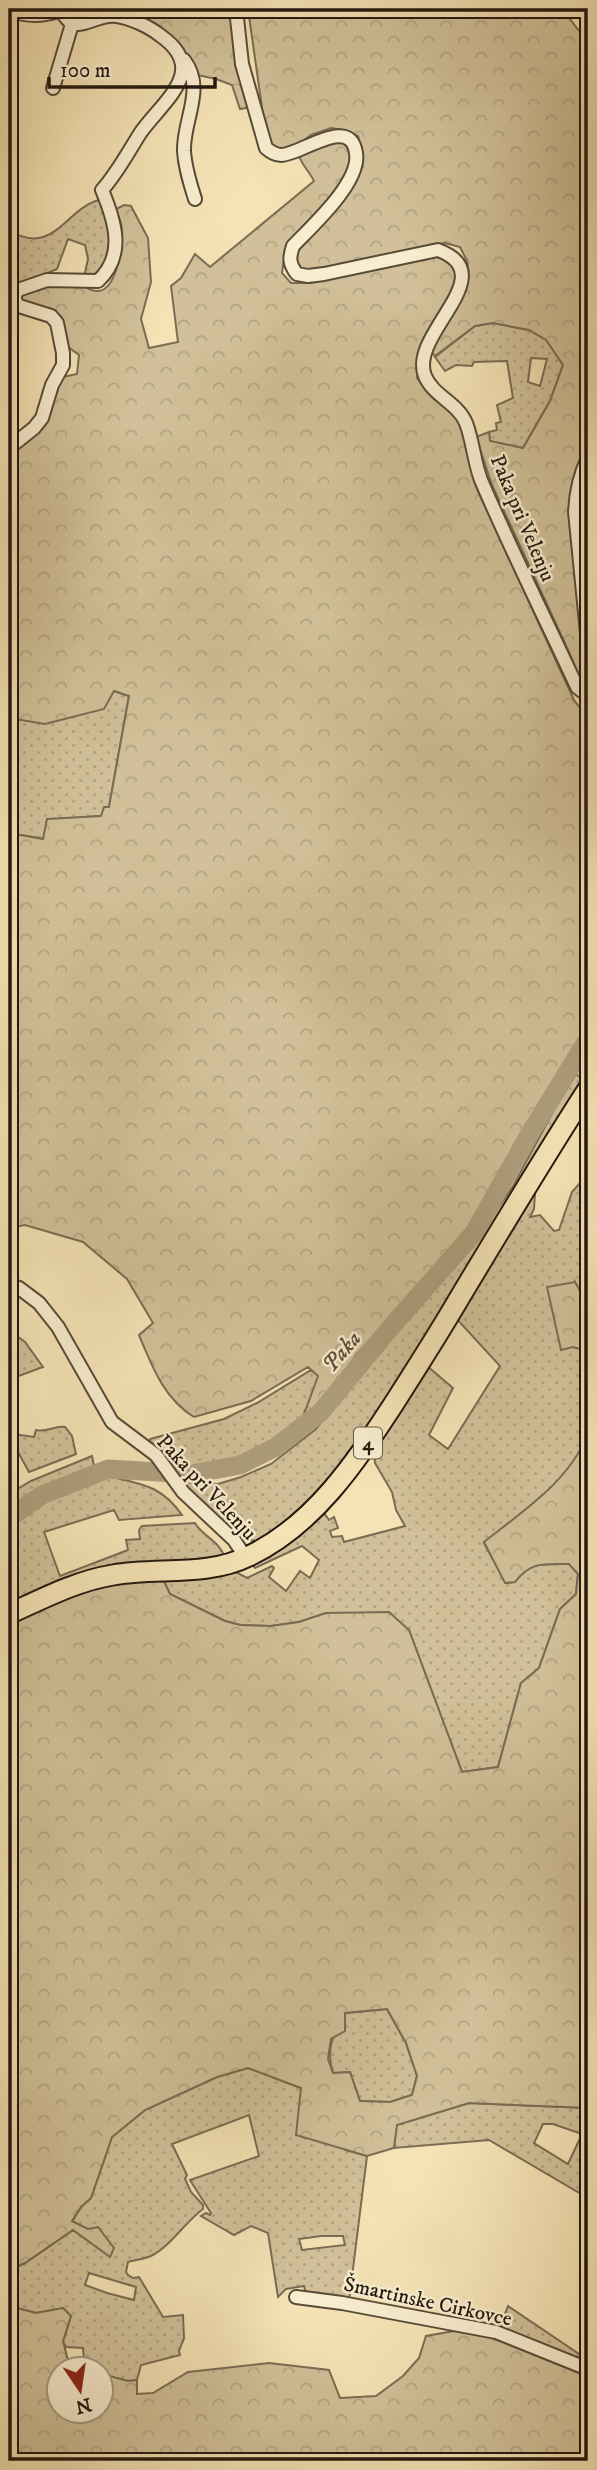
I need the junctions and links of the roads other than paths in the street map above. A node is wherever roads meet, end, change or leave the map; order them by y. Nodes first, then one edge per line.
1 (62, 9) edge
2 (236, 9) edge
3 (9, 11) edge
4 (72, 24) junction
5 (181, 57) junction
6 (53, 88) dead end
7 (195, 199) dead end
8 (9, 448) edge
9 (588, 458) edge
10 (588, 643) edge
11 (588, 691) edge
12 (588, 1089) edge
13 (9, 1285) edge
14 (246, 1558) junction
15 (9, 1614) edge
16 (296, 2297) dead end
17 (588, 2369) edge

1 - 3 street
1 - 4 street
2 - 11 street, Paka pri Velenju
4 - 5 street
4 - 6 street
5 - 7 street
5 - 8 street
9 - 10 street, Paka pri Velenju
12 - 14 main road, 4
13 - 14 street, Paka pri Velenju
14 - 15 main road, 4
16 - 17 street, Šmartinske Cirkovce

